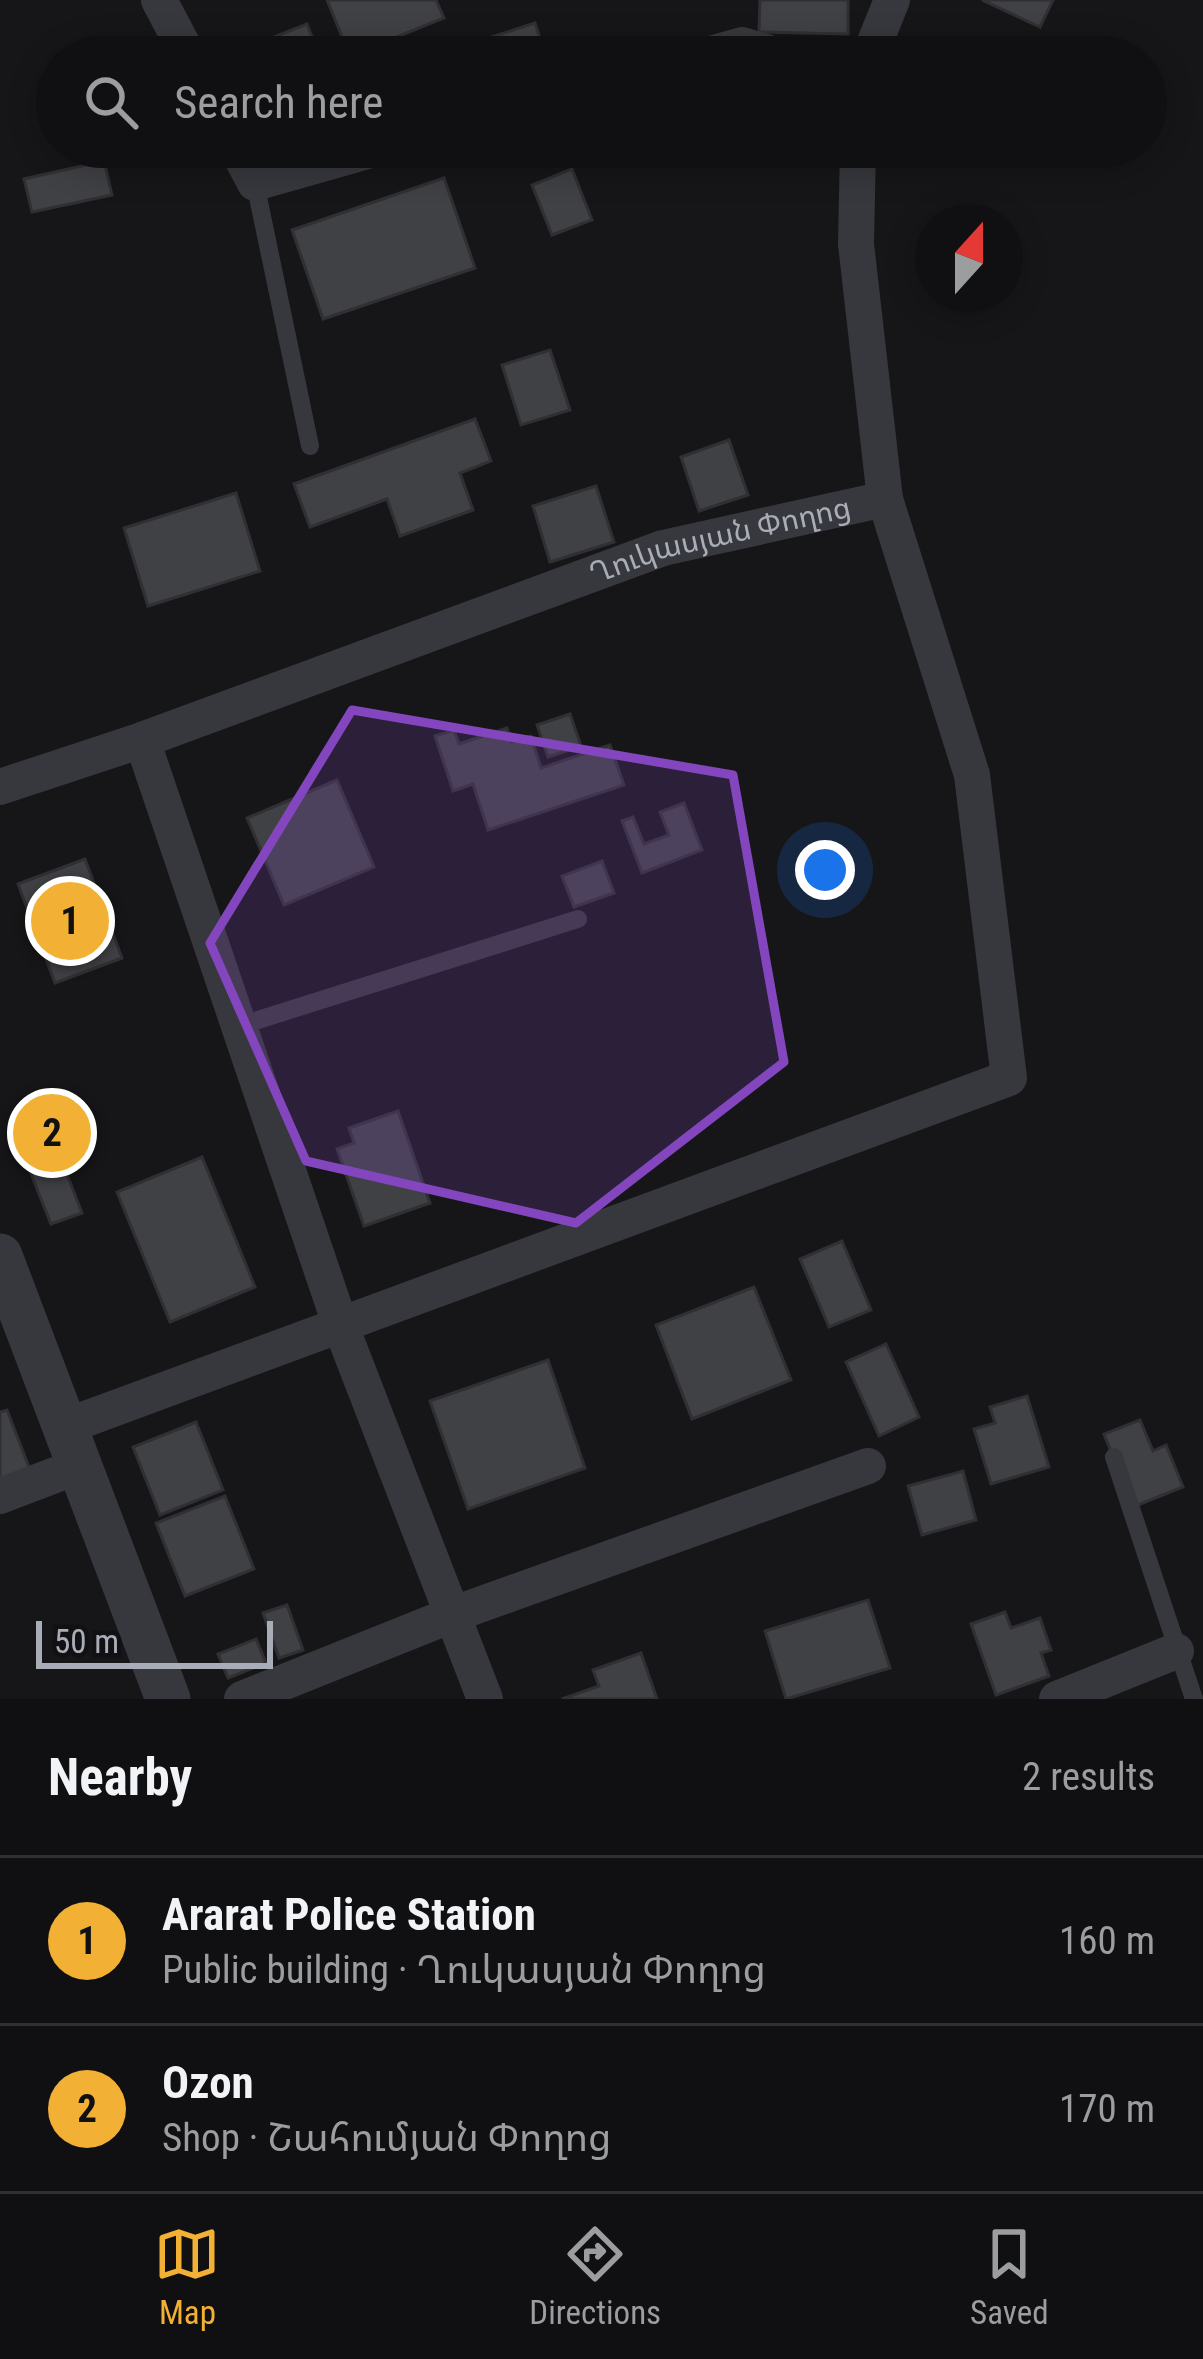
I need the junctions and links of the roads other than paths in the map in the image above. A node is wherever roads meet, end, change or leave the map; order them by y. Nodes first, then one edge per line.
1 (159, 0) edge
2 (892, 0) edge
3 (178, 36) edge
4 (877, 36) edge
5 (247, 168) edge
6 (308, 168) edge
7 (858, 168) edge
8 (255, 183) junction
9 (310, 446) dead end
10 (885, 499) junction
11 (142, 740) junction
12 (0, 787) edge
13 (578, 919) dead end
14 (239, 1027) junction
15 (0, 1256) edge
16 (340, 1324) junction
17 (72, 1447) junction
18 (1114, 1457) dead end
19 (868, 1466) dead end
20 (0, 1496) edge
21 (454, 1614) junction
22 (1177, 1651) junction
23 (168, 1699) edge
24 (242, 1699) edge
25 (484, 1699) edge
26 (1057, 1699) edge
27 (1194, 1699) edge

1 - 3 street
2 - 4 street
5 - 8 street
6 - 8 street
7 - 10 street
8 - 9 lane
10 - 11 street, Ղուկասյան Փողոց
10 - 16 street, Ղուկասյան Փողոց
11 - 12 street, Ղուկասյան Փողոց
11 - 14 street
13 - 14 lane
14 - 16 street
15 - 17 street
16 - 17 street
16 - 21 street
17 - 20 street
17 - 23 street
18 - 22 lane
19 - 21 street
21 - 24 street
21 - 25 street
22 - 26 street
22 - 27 lane

